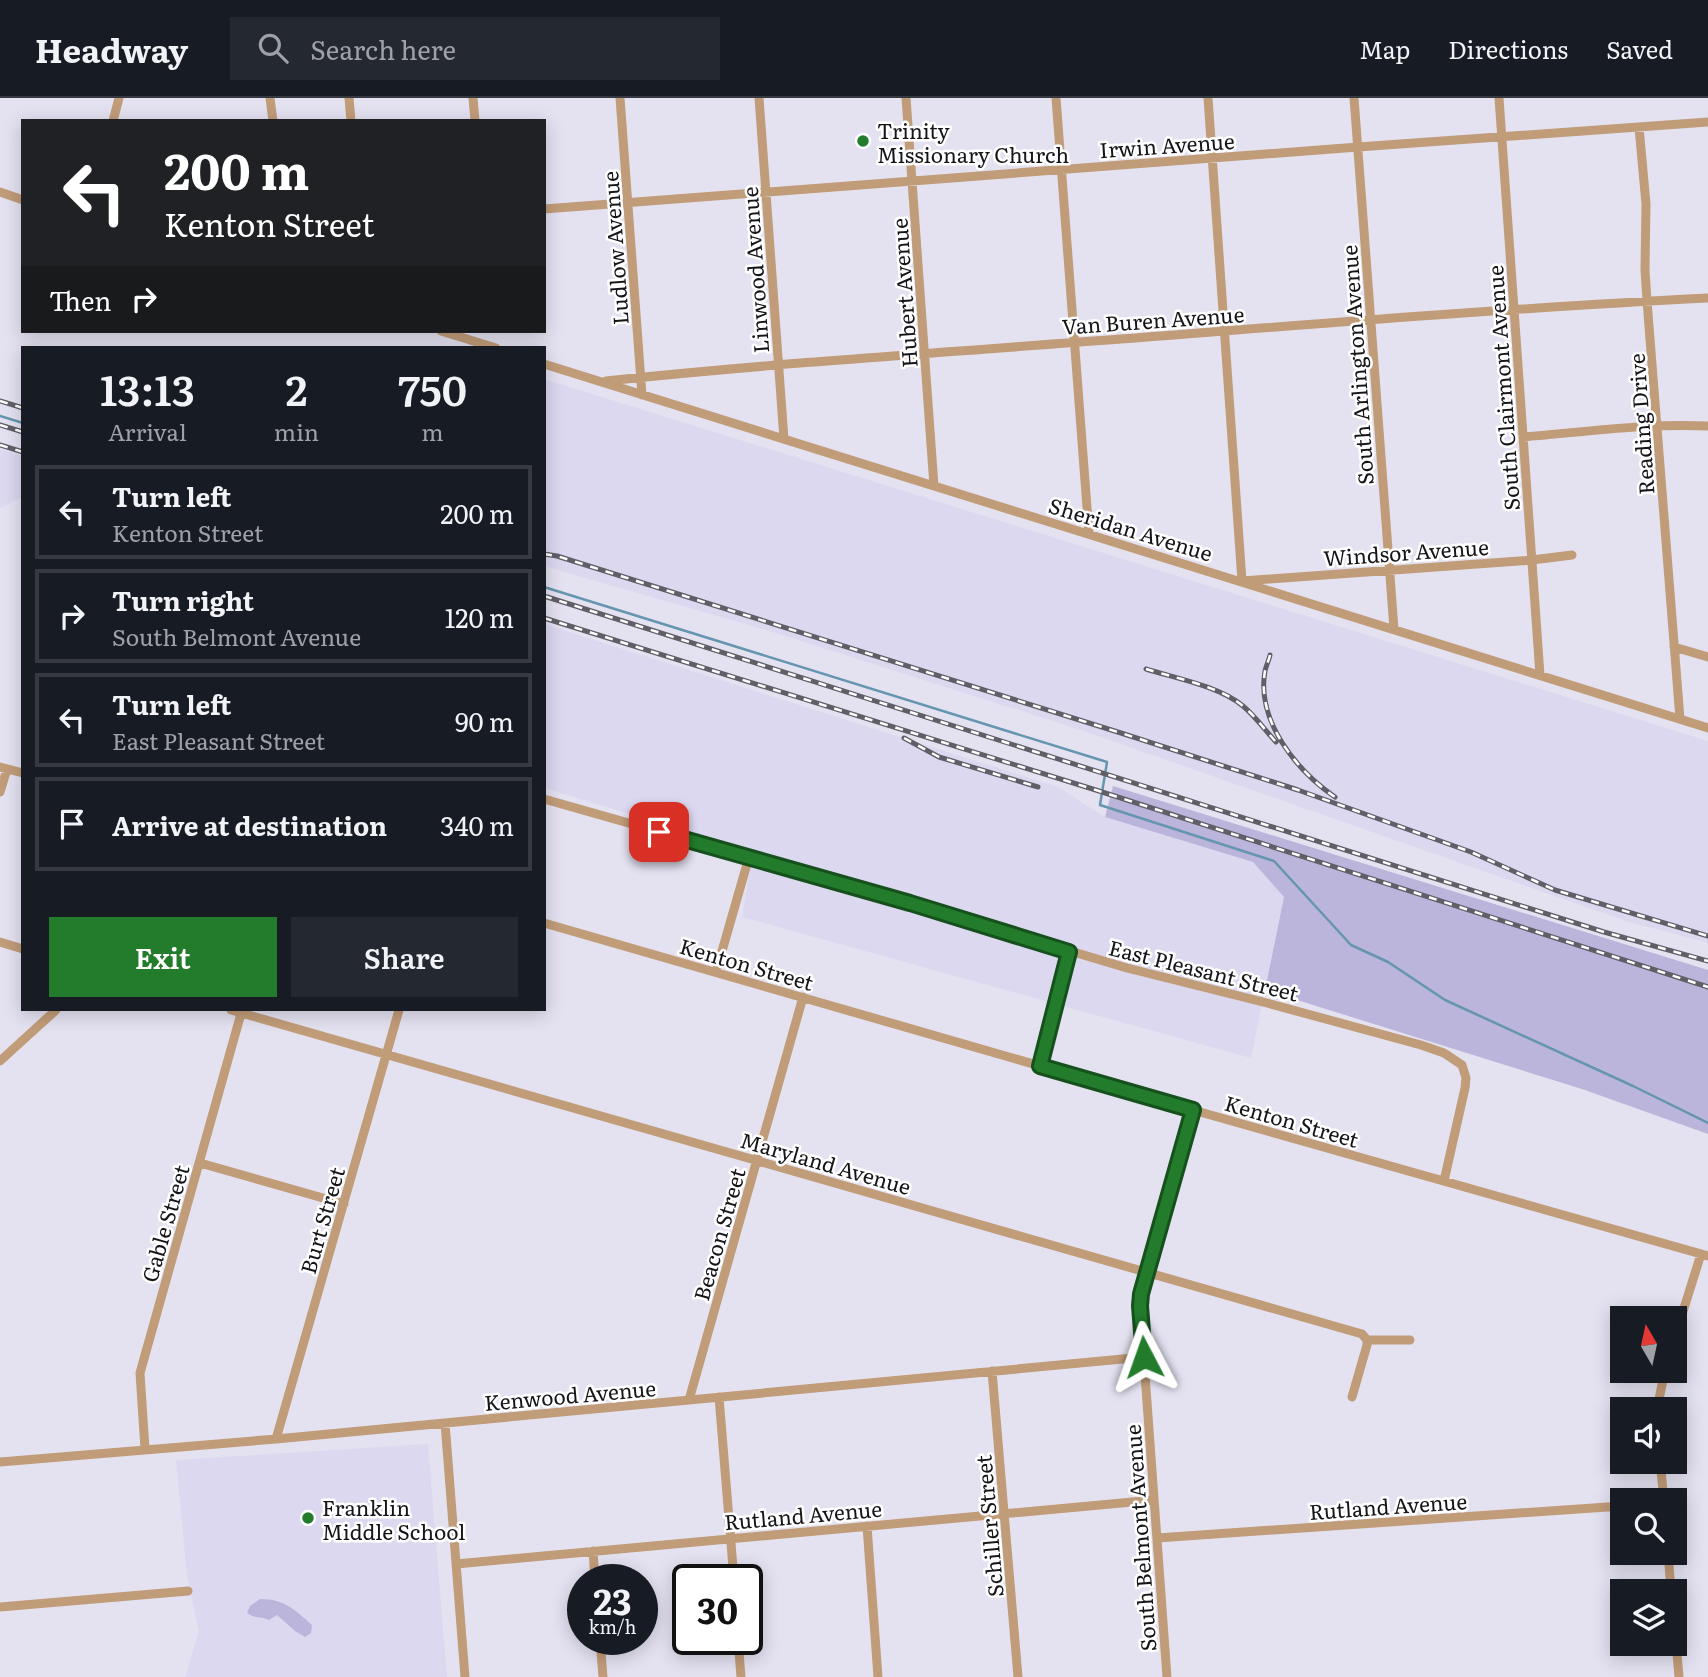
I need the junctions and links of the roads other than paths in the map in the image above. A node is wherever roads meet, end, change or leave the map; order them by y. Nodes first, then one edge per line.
1 (120, 98) edge
2 (270, 98) edge
3 (349, 98) edge
4 (473, 98) edge
5 (620, 98) edge
6 (759, 98) edge
7 (906, 98) edge
8 (1056, 98) edge
9 (1208, 98) edge
10 (1354, 98) edge
11 (1499, 98) edge
12 (114, 119) edge
13 (273, 119) edge
14 (351, 119) edge
15 (475, 119) edge
16 (1708, 122) edge
17 (1639, 127) junction
18 (1502, 137) junction
19 (1358, 147) junction
20 (1212, 158) junction
21 (1062, 169) junction
22 (912, 181) junction
23 (0, 192) edge
24 (766, 192) junction
25 (21, 199) edge
26 (628, 203) junction
27 (546, 209) edge
28 (1708, 298) edge
29 (1647, 301) junction
30 (1514, 310) junction
31 (1370, 320) junction
32 (1224, 331) junction
33 (455, 333) edge
34 (1074, 342) junction
35 (491, 346) edge
36 (925, 354) junction
37 (546, 365) edge
38 (779, 366) junction
39 (641, 377) junction
40 (600, 381) junction
41 (642, 395) junction
42 (1657, 426) junction
43 (1708, 426) edge
44 (1523, 437) junction
45 (784, 439) junction
46 (934, 486) junction
47 (1089, 534) junction
48 (1572, 555) dead end
49 (1532, 560) junction
50 (1389, 570) junction
51 (1242, 581) junction
52 (1394, 628) junction
53 (1674, 647) junction
54 (1708, 657) edge
55 (1540, 675) junction
56 (1680, 719) junction
57 (1708, 728) edge
58 (4, 768) edge
59 (21, 772) edge
60 (0, 792) edge
61 (546, 800) edge
62 (749, 858) junction
63 (546, 924) edge
64 (0, 942) edge
65 (21, 948) edge
66 (1069, 952) junction
67 (716, 972) junction
68 (803, 997) junction
69 (55, 1011) edge
70 (242, 1011) edge
71 (399, 1011) edge
72 (386, 1054) junction
73 (0, 1061) edge
74 (1040, 1066) junction
75 (1193, 1110) junction
76 (757, 1160) junction
77 (200, 1163) junction
78 (1444, 1181) junction
79 (344, 1204) junction
80 (1704, 1255) edge
81 (1147, 1272) junction
82 (1686, 1306) edge
83 (1367, 1340) junction
84 (1410, 1340) dead end
85 (1144, 1357) junction
86 (992, 1371) junction
87 (719, 1397) junction
88 (1352, 1397) dead end
89 (689, 1400) junction
90 (445, 1423) junction
91 (276, 1439) junction
92 (145, 1449) junction
93 (0, 1462) edge
94 (1154, 1500) junction
95 (1610, 1507) edge
96 (1004, 1513) junction
97 (867, 1526) junction
98 (1157, 1538) junction
99 (730, 1539) junction
100 (593, 1551) junction
101 (456, 1564) junction
102 (594, 1564) edge
103 (732, 1564) edge
104 (188, 1591) dead end
105 (0, 1606) edge
106 (601, 1655) edge
107 (739, 1655) edge
108 (1677, 1656) edge
109 (465, 1677) edge
110 (603, 1677) edge
111 (741, 1677) edge
112 (878, 1677) edge
113 (1018, 1677) edge
114 (1167, 1677) edge
115 (1679, 1677) edge

1 - 12 street
2 - 13 street
3 - 14 street
4 - 15 street
5 - 26 street, Ludlow Avenue
6 - 24 street, Linwood Avenue
7 - 22 street, Hubert Avenue
8 - 21 street
9 - 20 street
10 - 19 street, South Arlington Avenue
11 - 18 street, South Clairmont Avenue
16 - 17 street, Irwin Avenue
17 - 18 street, Irwin Avenue
17 - 29 street, Reading Drive
18 - 19 street, Irwin Avenue
18 - 30 street, South Clairmont Avenue
19 - 20 street, Irwin Avenue
19 - 31 street, South Arlington Avenue
20 - 21 street, Irwin Avenue
20 - 32 street
21 - 22 street, Irwin Avenue
21 - 34 street
22 - 24 street, Irwin Avenue
22 - 36 street, Hubert Avenue
23 - 25 street
24 - 26 street, Irwin Avenue
24 - 38 street, Linwood Avenue
26 - 27 street, Irwin Avenue
26 - 39 street, Ludlow Avenue
28 - 29 street, Van Buren Avenue
29 - 30 street, Van Buren Avenue
29 - 42 street, Reading Drive
30 - 31 street, Van Buren Avenue
30 - 44 street, South Clairmont Avenue
31 - 32 street, Van Buren Avenue
31 - 50 street, South Arlington Avenue
32 - 34 street, Van Buren Avenue
32 - 51 street
33 - 35 street
34 - 36 street, Van Buren Avenue
34 - 47 street
36 - 38 street, Van Buren Avenue
36 - 46 street, Hubert Avenue
37 - 40 street, Sheridan Avenue
38 - 39 street, Van Buren Avenue
38 - 45 street, Linwood Avenue
39 - 40 street, Van Buren Avenue
39 - 41 street, Ludlow Avenue
40 - 41 street, Sheridan Avenue
41 - 45 street, Sheridan Avenue
42 - 43 street
42 - 44 street
42 - 53 street, Reading Drive
44 - 49 street, South Clairmont Avenue
45 - 46 street, Sheridan Avenue
46 - 47 street, Sheridan Avenue
47 - 51 street, Sheridan Avenue
48 - 49 street, Windsor Avenue
49 - 50 street, Windsor Avenue
49 - 55 street, South Clairmont Avenue
50 - 51 street, Windsor Avenue
50 - 52 street, South Arlington Avenue
51 - 52 street, Sheridan Avenue
52 - 55 street, Sheridan Avenue
53 - 54 street
53 - 56 street, Reading Drive
55 - 56 street, Sheridan Avenue
56 - 57 street, Sheridan Avenue
58 - 59 street
58 - 60 street
61 - 62 street, East Pleasant Street
62 - 66 street, East Pleasant Street
62 - 67 street
63 - 67 street, Kenton Street
64 - 65 street
66 - 74 street
66 - 78 street, East Pleasant Street
67 - 68 street, Kenton Street
68 - 74 street, Kenton Street
68 - 76 street, Beacon Street
69 - 73 street
70 - 72 street, Maryland Avenue
70 - 77 street, Gable Street
71 - 72 street, Burt Street
72 - 76 street, Maryland Avenue
72 - 79 street, Burt Street
74 - 75 street, Kenton Street
75 - 78 street, Kenton Street
75 - 81 street, South Belmont Avenue
76 - 81 street, Maryland Avenue
76 - 89 street, Beacon Street
77 - 79 street
77 - 92 street, Gable Street
78 - 80 street, Kenton Street
79 - 91 street, Burt Street
80 - 82 street
81 - 83 street, Maryland Avenue
81 - 85 street, South Belmont Avenue
83 - 84 street, Maryland Avenue
83 - 88 street
85 - 86 street, Kenwood Avenue
85 - 94 street, South Belmont Avenue
86 - 87 street, Kenwood Avenue
86 - 96 street, Schiller Street
87 - 89 street, Kenwood Avenue
87 - 99 street
89 - 90 street, Kenwood Avenue
90 - 91 street, Kenwood Avenue
90 - 101 street
91 - 92 street, Kenwood Avenue
92 - 93 street, Kenwood Avenue
94 - 96 street, Rutland Avenue
94 - 98 street, South Belmont Avenue
95 - 98 street, Rutland Avenue
96 - 97 street, Rutland Avenue
96 - 113 street, Schiller Street
97 - 99 street, Rutland Avenue
97 - 112 street
98 - 114 street, South Belmont Avenue
99 - 100 street, Rutland Avenue
99 - 103 street
100 - 101 street, Rutland Avenue
100 - 102 street
101 - 109 street
104 - 105 street
106 - 110 street
107 - 111 street
108 - 115 street

